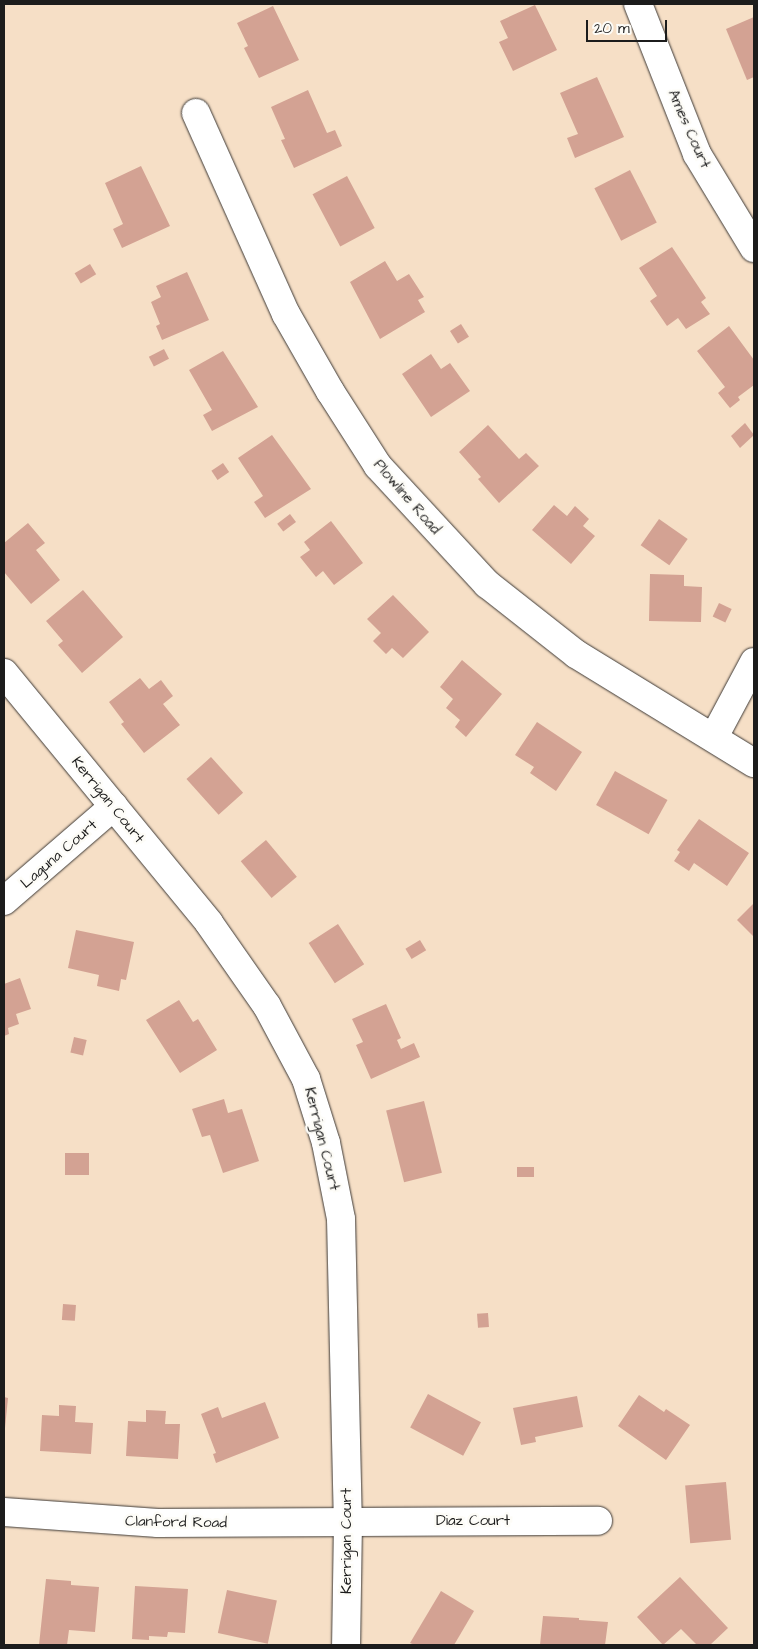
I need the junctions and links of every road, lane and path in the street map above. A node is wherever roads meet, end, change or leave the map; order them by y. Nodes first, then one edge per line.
1 (638, 4) edge
2 (196, 112) dead end
3 (754, 248) edge
4 (754, 662) edge
5 (4, 674) edge
6 (714, 737) junction
7 (754, 763) edge
8 (114, 806) junction
9 (4, 901) edge
10 (4, 1512) edge
11 (598, 1521) dead end
12 (348, 1522) junction
13 (346, 1645) edge

1 - 3 street, Ames Court
2 - 6 street, Plowline Road
4 - 6 street
5 - 8 street, Kerrigan Court
6 - 7 street, Plowline Road
8 - 9 street, Laguna Court
8 - 12 street, Kerrigan Court
10 - 12 street, Clanford Road
11 - 12 street, Diaz Court
12 - 13 street, Kerrigan Court

